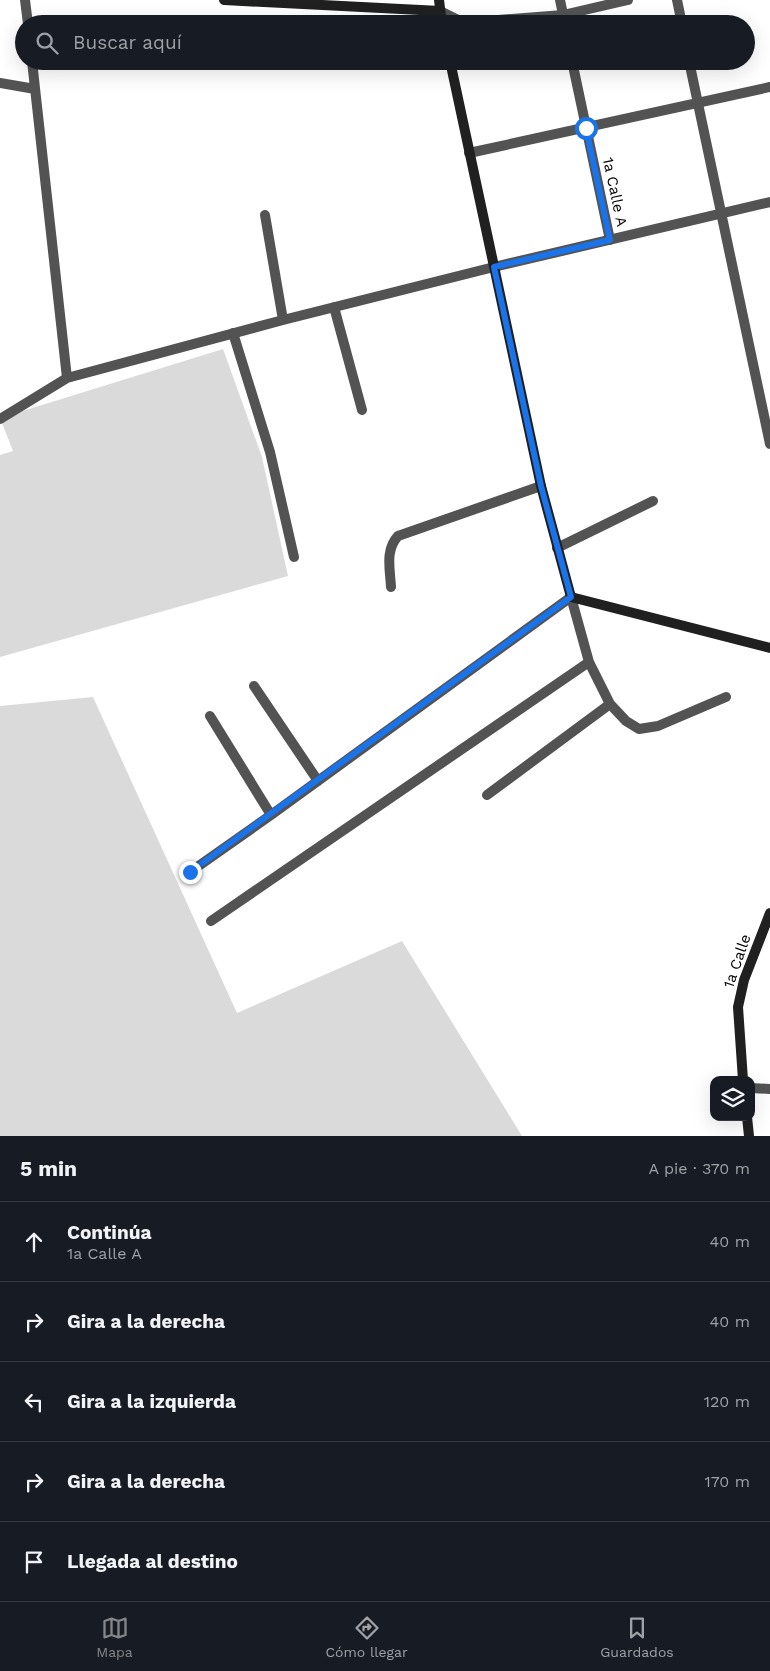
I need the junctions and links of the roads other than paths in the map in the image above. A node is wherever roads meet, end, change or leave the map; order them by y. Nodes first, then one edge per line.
1 (25, 0) edge
2 (224, 0) edge
3 (439, 0) edge
4 (560, 0) edge
5 (628, 0) edge
6 (677, 0) edge
7 (440, 11) junction
8 (27, 15) edge
9 (441, 15) edge
10 (448, 15) edge
11 (563, 15) edge
12 (577, 15) edge
13 (680, 15) edge
14 (33, 70) edge
15 (452, 70) edge
16 (574, 70) edge
17 (691, 70) edge
18 (0, 83) edge
19 (770, 87) edge
20 (35, 89) junction
21 (697, 103) junction
22 (586, 128) junction
23 (469, 154) junction
24 (770, 202) edge
25 (721, 213) junction
26 (265, 215) dead end
27 (610, 240) junction
28 (494, 267) junction
29 (334, 307) junction
30 (283, 320) junction
31 (233, 333) junction
32 (67, 378) junction
33 (362, 410) dead end
34 (0, 419) edge
35 (770, 444) edge
36 (541, 486) junction
37 (653, 501) dead end
38 (557, 548) junction
39 (294, 557) dead end
40 (390, 587) dead end
41 (571, 597) junction
42 (770, 648) edge
43 (589, 662) junction
44 (254, 686) dead end
45 (726, 697) dead end
46 (610, 704) junction
47 (210, 716) dead end
48 (318, 781) junction
49 (487, 795) dead end
50 (271, 815) junction
51 (190, 872) dead end
52 (770, 913) edge
53 (211, 921) dead end
54 (743, 1076) edge
55 (755, 1088) edge
56 (770, 1089) edge
57 (747, 1121) edge
58 (749, 1136) edge

1 - 8 street
2 - 7 street
3 - 7 street
4 - 11 street
5 - 12 street
6 - 13 street
7 - 9 street
7 - 10 street
14 - 20 street
15 - 23 street
16 - 22 street, 1a Calle A
17 - 21 street
18 - 20 street
19 - 21 street
20 - 32 street
21 - 22 street
21 - 25 street
22 - 23 street
22 - 27 street, 1a Calle A
23 - 28 street
24 - 25 street
25 - 27 street
25 - 35 street
26 - 30 street
27 - 28 street
28 - 29 street
28 - 36 street
29 - 30 street
29 - 33 street
30 - 31 street
31 - 32 street
31 - 39 street
32 - 34 street
36 - 38 street
36 - 40 street
37 - 38 street
38 - 41 street
41 - 42 street
41 - 43 street
41 - 48 street
43 - 46 street
43 - 53 street
44 - 48 street
45 - 46 street
46 - 49 street
47 - 50 street
48 - 50 street
50 - 51 street
52 - 54 street, 1a Calle
55 - 56 street
57 - 58 street

